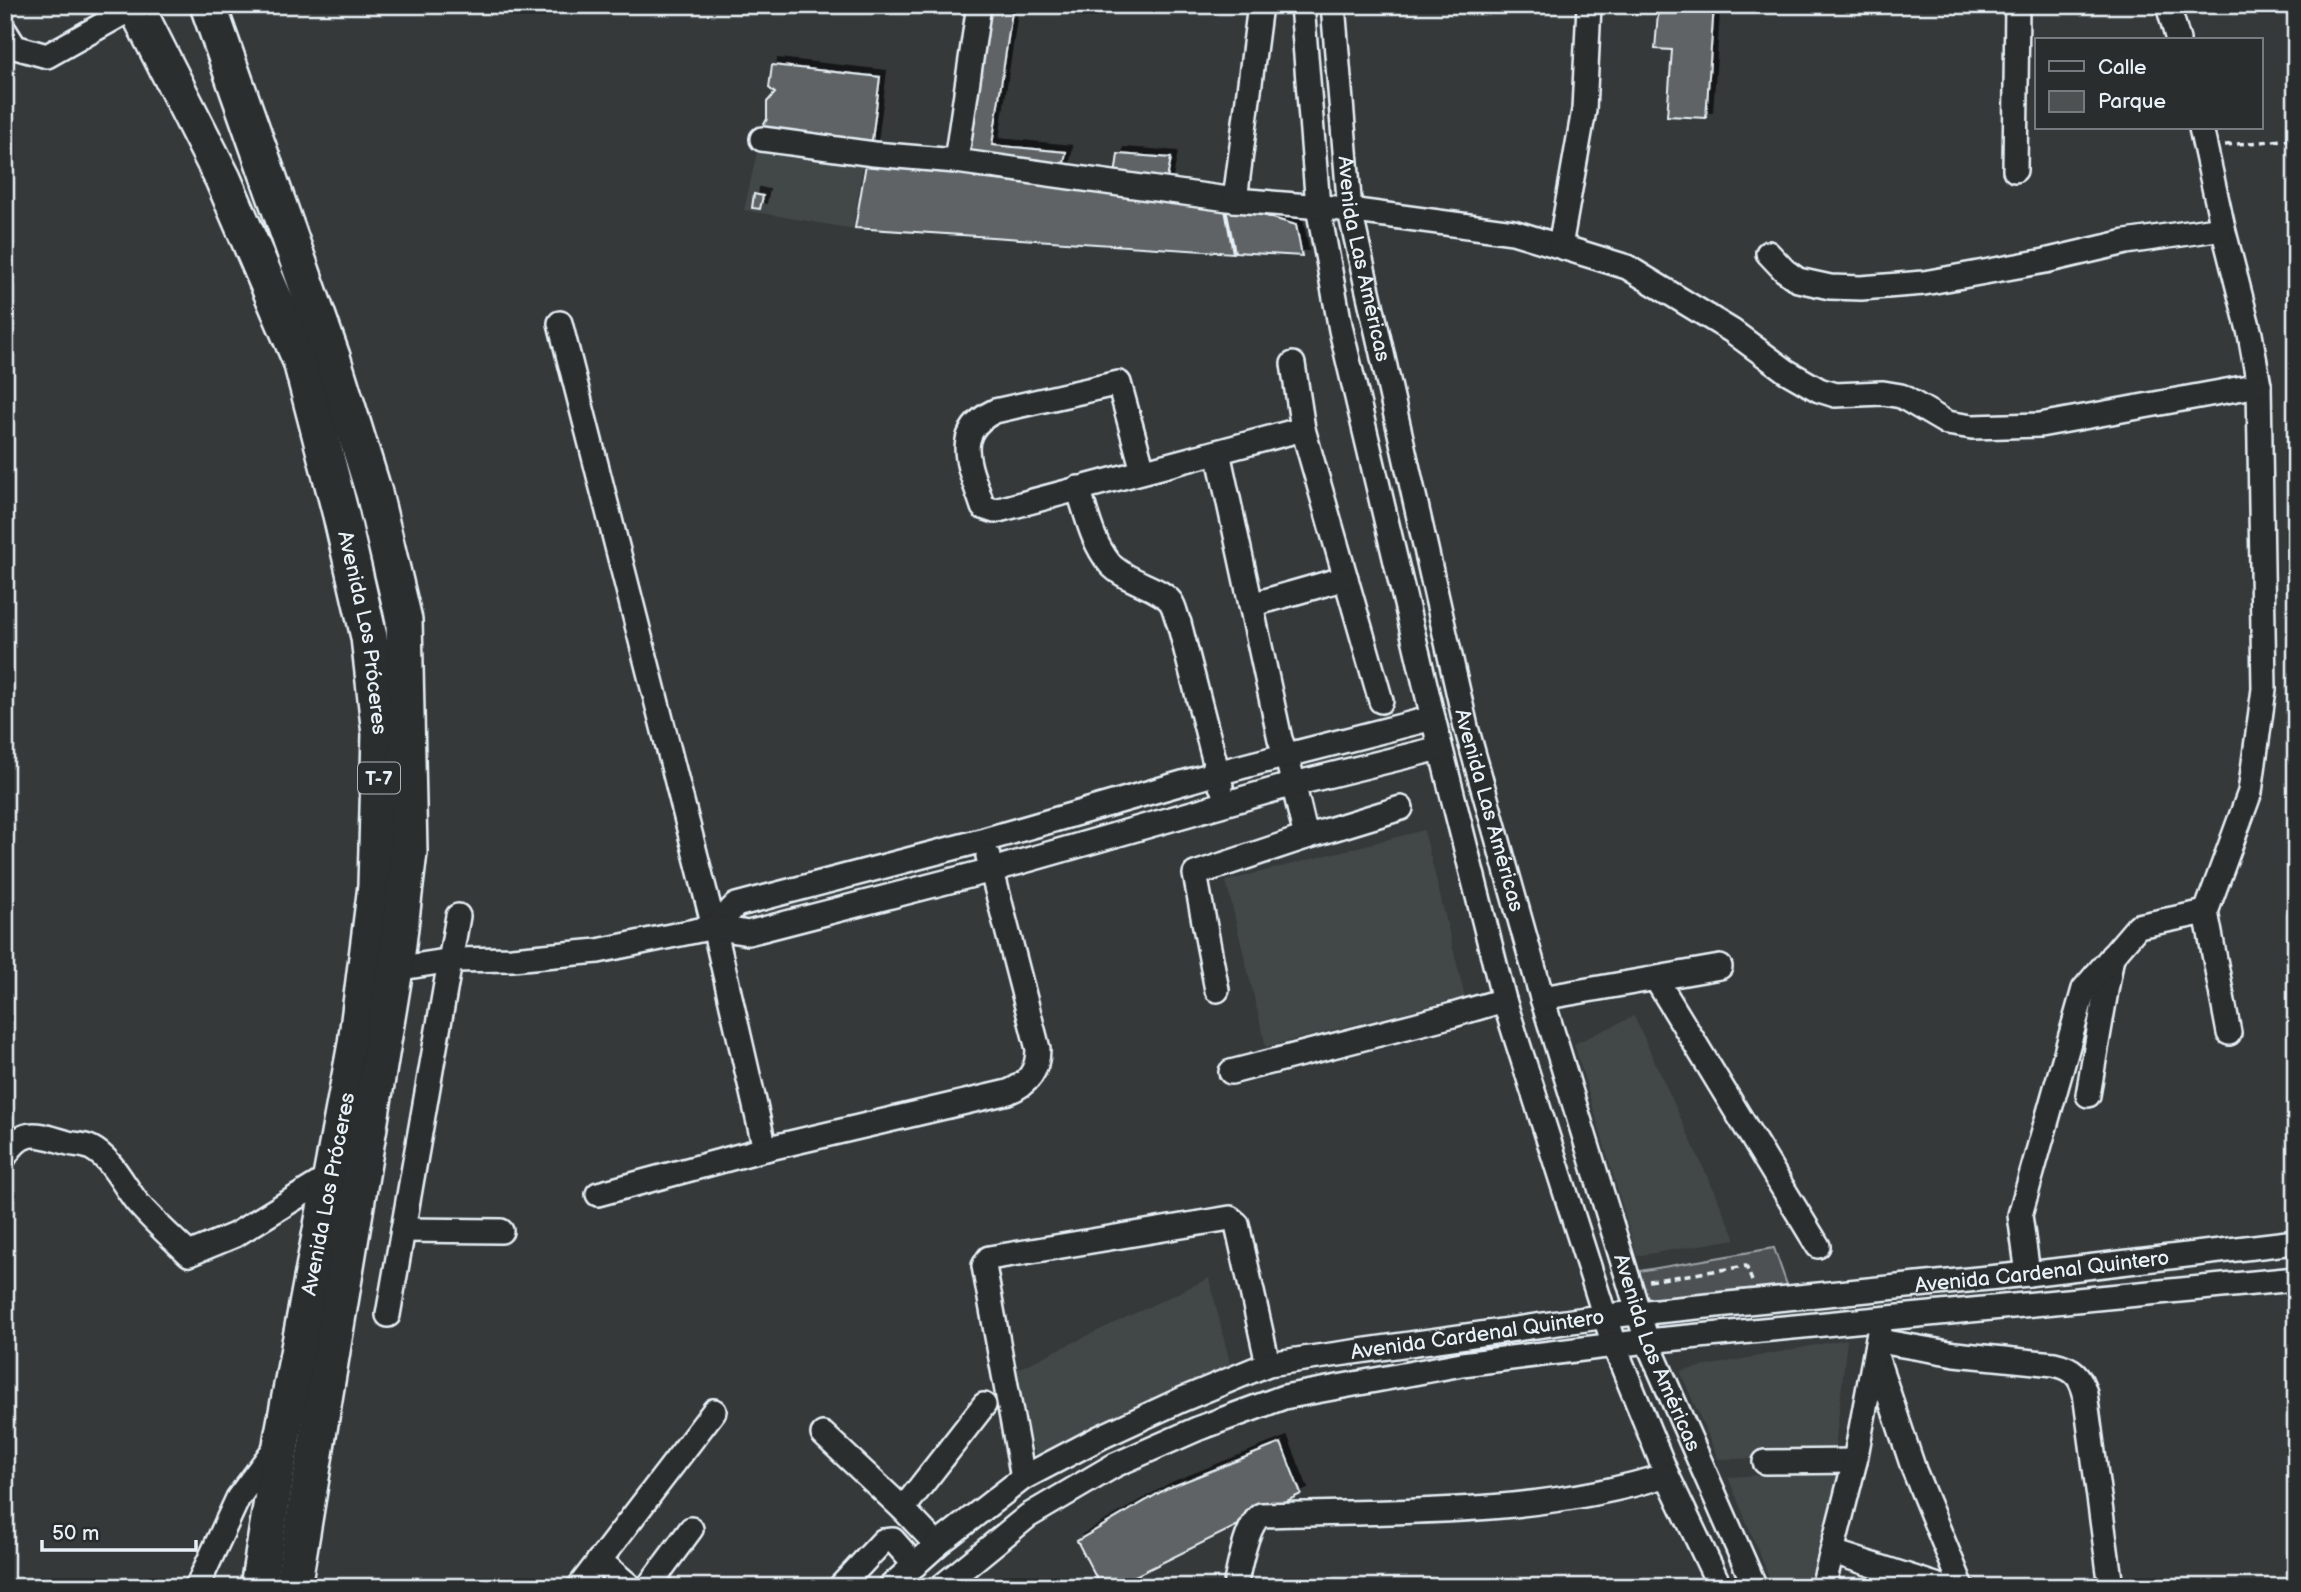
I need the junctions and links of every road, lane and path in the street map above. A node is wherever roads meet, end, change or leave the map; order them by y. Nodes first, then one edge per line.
1 (136, 5) edge
2 (208, 5) edge
3 (979, 5) edge
4 (1260, 5) edge
5 (1303, 5) edge
6 (1334, 5) edge
7 (1589, 5) edge
8 (2017, 5) edge
9 (2168, 5) edge
10 (5, 31) edge
11 (2177, 38) edge
12 (2204, 137) edge
13 (762, 139) dead end
14 (2296, 139) edge
15 (956, 161) junction
16 (2015, 170) dead end
17 (1235, 200) junction
18 (1318, 207) junction
19 (1350, 211) junction
20 (2223, 228) junction
21 (1560, 246) junction
22 (1768, 253) dead end
23 (560, 323) dead end
24 (1293, 364) dead end
25 (2259, 385) junction
26 (1303, 429) junction
27 (1218, 452) junction
28 (1143, 471) junction
29 (1078, 488) junction
30 (1346, 578) junction
31 (1251, 605) junction
32 (1381, 701) dead end
33 (1433, 718) junction
34 (1440, 748) junction
35 (1287, 757) junction
36 (1217, 773) junction
37 (1294, 784) junction
38 (1225, 803) junction
39 (1401, 808) dead end
40 (1306, 837) junction
41 (984, 840) junction
42 (992, 870) junction
43 (2206, 912) junction
44 (458, 916) dead end
45 (714, 927) junction
46 (2112, 955) junction
47 (452, 960) junction
48 (1720, 967) dead end
49 (395, 969) junction
50 (1656, 979) junction
51 (1217, 990) dead end
52 (1542, 998) junction
53 (1504, 1000) junction
54 (2229, 1032) dead end
55 (1231, 1072) dead end
56 (2088, 1095) dead end
57 (765, 1149) junction
58 (5, 1156) edge
59 (331, 1176) junction
60 (598, 1194) dead end
61 (403, 1230) junction
62 (501, 1231) dead end
63 (2296, 1242) edge
64 (1818, 1246) dead end
65 (2028, 1274) junction
66 (2296, 1279) edge
67 (1630, 1283) junction
68 (1759, 1300) junction
69 (1639, 1312) junction
70 (388, 1315) dead end
71 (1606, 1316) junction
72 (1879, 1339) junction
73 (1647, 1340) junction
74 (1614, 1345) junction
75 (1268, 1364) junction
76 (984, 1405) dead end
77 (714, 1411) dead end
78 (823, 1434) dead end
79 (282, 1439) junction
80 (1855, 1461) junction
81 (1765, 1462) dead end
82 (1667, 1475) junction
83 (1023, 1478) junction
84 (903, 1509) junction
85 (691, 1530) dead end
86 (937, 1545) junction
87 (1833, 1552) junction
88 (599, 1560) junction
89 (915, 1564) junction
90 (197, 1587) edge
91 (258, 1587) edge
92 (293, 1587) edge
93 (579, 1587) edge
94 (631, 1587) edge
95 (648, 1587) edge
96 (840, 1587) edge
97 (890, 1587) edge
98 (941, 1587) edge
99 (1234, 1587) edge
100 (1720, 1587) edge
101 (1755, 1587) edge
102 (1823, 1587) edge
103 (1942, 1587) edge
104 (1962, 1587) edge
105 (2111, 1587) edge

1 - 10 street
1 - 59 highway, Avenida Los Próceres / T-7
2 - 49 highway, Avenida Los Próceres / T-7
3 - 15 street
4 - 17 street
5 - 18 street, Avenida Las Américas
6 - 19 street, Avenida Las Américas
7 - 21 street
8 - 16 street
9 - 11 street
12 - 14 path
12 - 20 street
13 - 15 street
15 - 17 street
17 - 18 street
18 - 19 street
18 - 33 street, Avenida Las Américas
19 - 21 street
19 - 52 street, Avenida Las Américas
20 - 22 street
20 - 25 street
21 - 25 street
23 - 45 street
24 - 26 street
25 - 43 street
26 - 27 street
26 - 30 street
27 - 28 street
27 - 31 street
28 - 29 street
28 - 29 street
29 - 36 street
30 - 31 street
30 - 32 street
31 - 35 street
33 - 34 street, Avenida Las Américas
33 - 35 street
34 - 37 street
34 - 53 street, Avenida Las Américas
35 - 36 street
35 - 37 street
36 - 38 street
36 - 41 street
37 - 38 street
37 - 40 street
38 - 42 street
39 - 40 street
40 - 51 street
41 - 42 street
41 - 45 street
42 - 45 street
42 - 57 street
43 - 46 street
43 - 54 street
44 - 47 street
45 - 47 street
45 - 57 street
46 - 56 street
46 - 65 street
47 - 49 street
47 - 61 street
48 - 50 street
49 - 92 highway, Avenida Los Próceres / T-7
50 - 52 street
50 - 64 street
52 - 67 street, Avenida Las Américas
53 - 55 street
53 - 71 street, Avenida Las Américas
57 - 60 street
58 - 59 street
59 - 79 highway, Avenida Los Próceres / T-7
61 - 62 street
61 - 70 street
63 - 65 street, Avenida Cardenal Quintero
65 - 68 street, Avenida Cardenal Quintero
66 - 72 street, Avenida Cardenal Quintero
67 - 68 path
67 - 69 street, Avenida Las Américas
68 - 69 street, Avenida Cardenal Quintero
69 - 71 street, Avenida Cardenal Quintero
69 - 73 street, Avenida Las Américas
71 - 74 street, Avenida Las Américas
71 - 75 street, Avenida Cardenal Quintero
72 - 73 street, Avenida Cardenal Quintero
72 - 80 street
72 - 104 street
72 - 105 street
73 - 74 street, Avenida Cardenal Quintero
73 - 101 street, Avenida Las Américas
74 - 82 street, Avenida Las Américas
74 - 98 street, Avenida Cardenal Quintero
75 - 83 street, Avenida Cardenal Quintero
75 - 83 street
76 - 84 street
77 - 88 street
78 - 84 street
79 - 90 street
79 - 91 highway, Avenida Los Próceres / T-7
80 - 81 street
80 - 87 street
82 - 99 street
82 - 100 street, Avenida Las Américas
83 - 86 street, Avenida Cardenal Quintero
84 - 86 street
85 - 95 street
86 - 89 street, Avenida Cardenal Quintero
87 - 102 street
87 - 103 street
88 - 93 street
88 - 94 street
89 - 96 street
89 - 97 street, Avenida Cardenal Quintero

